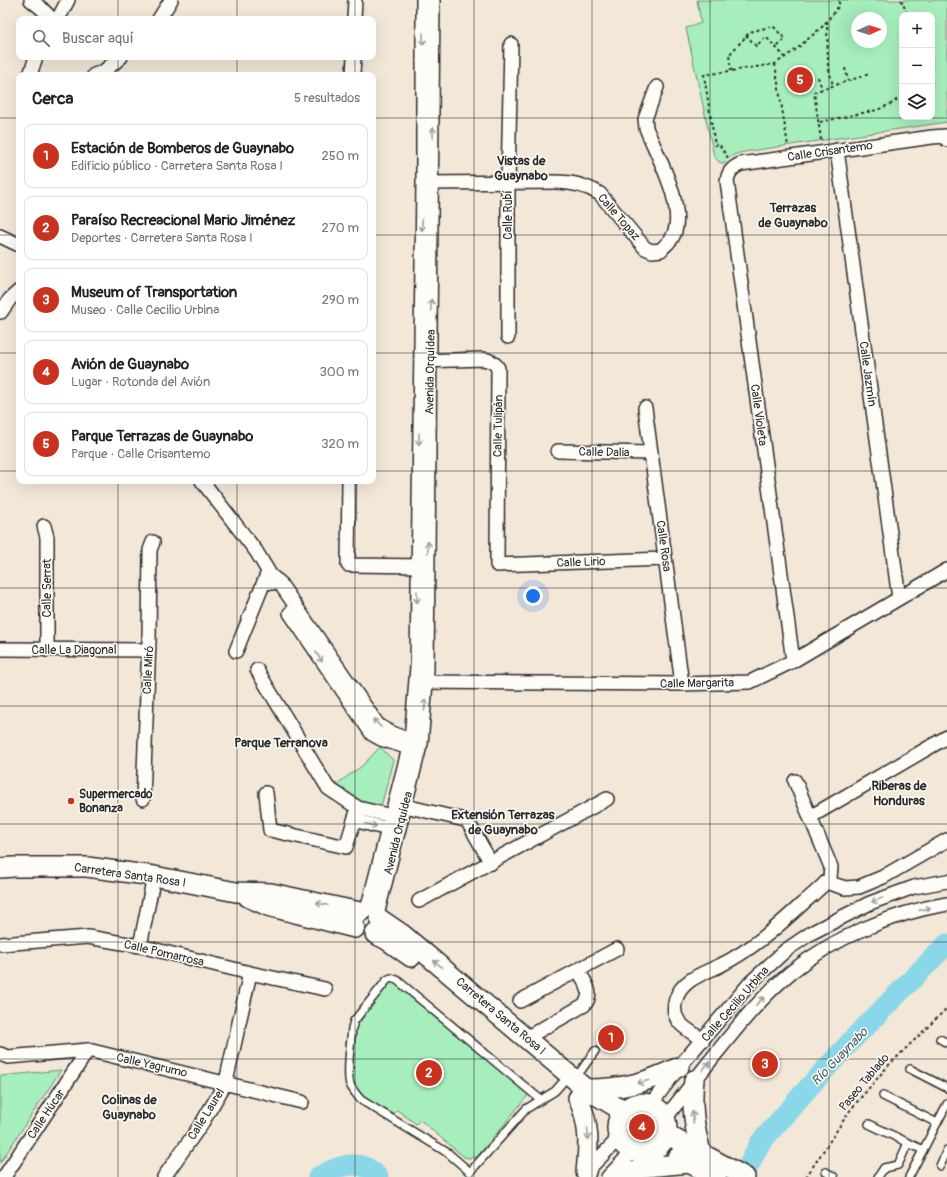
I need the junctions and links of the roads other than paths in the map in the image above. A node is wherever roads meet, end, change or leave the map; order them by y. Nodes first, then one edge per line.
1 (31, 0) edge
2 (68, 0) edge
3 (171, 0) edge
4 (354, 0) edge
5 (423, 0) edge
6 (433, 0) edge
7 (49, 16) edge
8 (60, 16) edge
9 (161, 16) edge
10 (354, 16) edge
11 (512, 44) dead end
12 (35, 60) edge
13 (117, 60) edge
14 (354, 60) edge
15 (31, 72) edge
16 (103, 72) edge
17 (354, 72) edge
18 (657, 87) dead end
19 (947, 140) edge
20 (836, 150) junction
21 (732, 169) joint
22 (428, 183) junction
23 (508, 183) junction
24 (0, 236) edge
25 (16, 244) edge
26 (16, 294) edge
27 (1, 312) dead end
28 (508, 337) dead end
29 (425, 361) junction
30 (645, 408) dead end
31 (558, 451) dead end
32 (651, 453) junction
33 (204, 484) edge
34 (349, 484) edge
35 (44, 526) dead end
36 (153, 542) dead end
37 (666, 559) junction
38 (496, 565) joint
39 (422, 566) junction
40 (947, 570) edge
41 (269, 574) junction
42 (899, 598) junction
43 (0, 649) edge
44 (47, 650) junction
45 (148, 650) junction
46 (236, 651) dead end
47 (793, 660) junction
48 (257, 670) dead end
49 (421, 682) junction
50 (682, 684) junction
51 (947, 737) edge
52 (415, 746) junction
53 (795, 781) dead end
54 (266, 793) dead end
55 (143, 799) dead end
56 (607, 799) dead end
57 (405, 806) junction
58 (356, 814) junction
59 (392, 816) junction
60 (810, 817) junction
61 (388, 829) junction
62 (947, 840) edge
63 (491, 863) junction
64 (0, 868) edge
65 (154, 876) junction
66 (947, 881) edge
67 (826, 882) junction
68 (418, 901) dead end
69 (947, 904) edge
70 (369, 920) junction
71 (1, 944) dead end
72 (140, 946) junction
73 (617, 949) dead end
74 (578, 970) junction
75 (250, 973) junction
76 (324, 989) dead end
77 (520, 1000) dead end
78 (526, 1038) junction
79 (940, 1039) dead end
80 (703, 1040) junction
81 (947, 1043) edge
82 (88, 1050) junction
83 (595, 1051) dead end
84 (0, 1054) edge
85 (679, 1067) junction
86 (910, 1069) dead end
87 (694, 1080) junction
88 (226, 1082) junction
89 (574, 1085) junction
90 (947, 1088) edge
91 (884, 1096) dead end
92 (541, 1100) junction
93 (302, 1102) dead end
94 (651, 1104) junction
95 (947, 1105) edge
96 (937, 1123) junction
97 (620, 1124) junction
98 (869, 1124) dead end
99 (664, 1133) junction
100 (908, 1143) junction
101 (923, 1150) junction
102 (947, 1150) edge
103 (633, 1151) junction
104 (706, 1165) edge
105 (940, 1166) dead end
106 (826, 1172) dead end
107 (584, 1175) edge
108 (4, 1177) edge
109 (164, 1177) edge
110 (608, 1177) edge
111 (618, 1177) edge
112 (745, 1177) edge
113 (834, 1177) edge
114 (878, 1177) edge
115 (909, 1177) edge

1 - 7 street
2 - 8 street
3 - 9 street
4 - 10 street
5 -> 22 street, Avenida Orquídea
22 -> 6 street, Avenida Orquídea
11 - 23 street, Calle Rubí
12 - 15 street
13 - 16 street
14 - 17 street
18 - 23 street, Calle Topaz
19 - 20 street, Calle Crisantemo
20 - 21 street, Calle Crisantemo
20 - 42 street, Calle Jazmín
21 - 47 street, Calle Violeta
22 - 23 street, Calle Topaz
22 - 29 street, Avenida Orquídea
23 - 28 street, Calle Rubí
24 - 25 street
26 - 27 street
29 - 38 street, Calle Tulipán
29 - 39 street, Avenida Orquídea
30 - 32 street, Calle Rosa
31 - 32 street, Calle Dalia
32 - 37 street, Calle Rosa
33 - 41 street
34 - 39 street
35 - 44 street, Calle Serrat
36 - 45 street, Calle Miró
37 - 38 street, Calle Lirio
37 - 50 street, Calle Rosa
39 - 49 street, Avenida Orquídea
40 - 42 street, Calle Margarita
41 - 46 street
41 - 52 street
42 - 47 street, Calle Margarita
43 - 44 street, Calle La Diagonal
44 - 45 street, Calle La Diagonal
45 - 55 street, Calle Miró
47 - 50 street, Calle Margarita
48 - 58 street
49 - 50 street, Calle Margarita
49 - 52 street, Avenida Orquídea
51 - 60 street
52 - 57 street, Avenida Orquídea
52 - 59 street, Avenida Orquídea
53 - 60 street
54 - 58 street
56 - 63 street
57 - 63 street
57 - 70 street, Avenida Orquídea
58 - 59 street
58 -> 61 street
59 - 61 street, Avenida Orquídea
60 - 67 street
61 - 70 street, Avenida Orquídea
62 - 67 street
63 - 68 street
64 - 65 street, Carretera Santa Rosa I
65 - 70 street, Carretera Santa Rosa I
65 - 72 street
66 -> 80 street, Calle Cecilio Urbina
67 - 80 street
87 -> 69 street, Calle Cecilio Urbina
78 -> 70 street, Carretera Santa Rosa I
70 - 89 street, Carretera Santa Rosa I
71 - 72 street, Calle Pomarrosa
72 - 75 street, Calle Pomarrosa
73 - 74 street
74 - 77 street
74 - 78 street
75 - 76 street, Calle Pomarrosa
75 - 88 street, Calle Laurel
78 - 89 street, Carretera Santa Rosa I
79 - 81 lane
80 - 85 street, Calle Cecilio Urbina
82 - 84 street, Calle Yagrumo
82 - 88 street, Calle Yagrumo
82 - 108 street, Calle Húcar
83 - 89 lane
85 -> 89 street
85 - 94 street, Calle Cecilio Urbina
86 - 90 lane
87 - 99 street, Calle Cecilio Urbina
104 -> 87 street
88 - 93 street, Calle Yagrumo
88 - 109 street, Calle Laurel
89 - 92 lane
89 - 97 street, Carretera Santa Rosa I
89 -> 107 street
91 - 96 lane
92 - 92 lane
94 - 97 street
94 - 99 street
95 - 96 lane
96 - 101 lane
97 - 103 street
97 - 107 street
98 - 100 lane
99 - 103 street
99 - 104 street
100 - 101 lane
100 - 114 lane
101 - 115 lane
102 - 105 lane
103 - 110 street
104 - 111 street
104 - 112 street
106 - 113 lane

